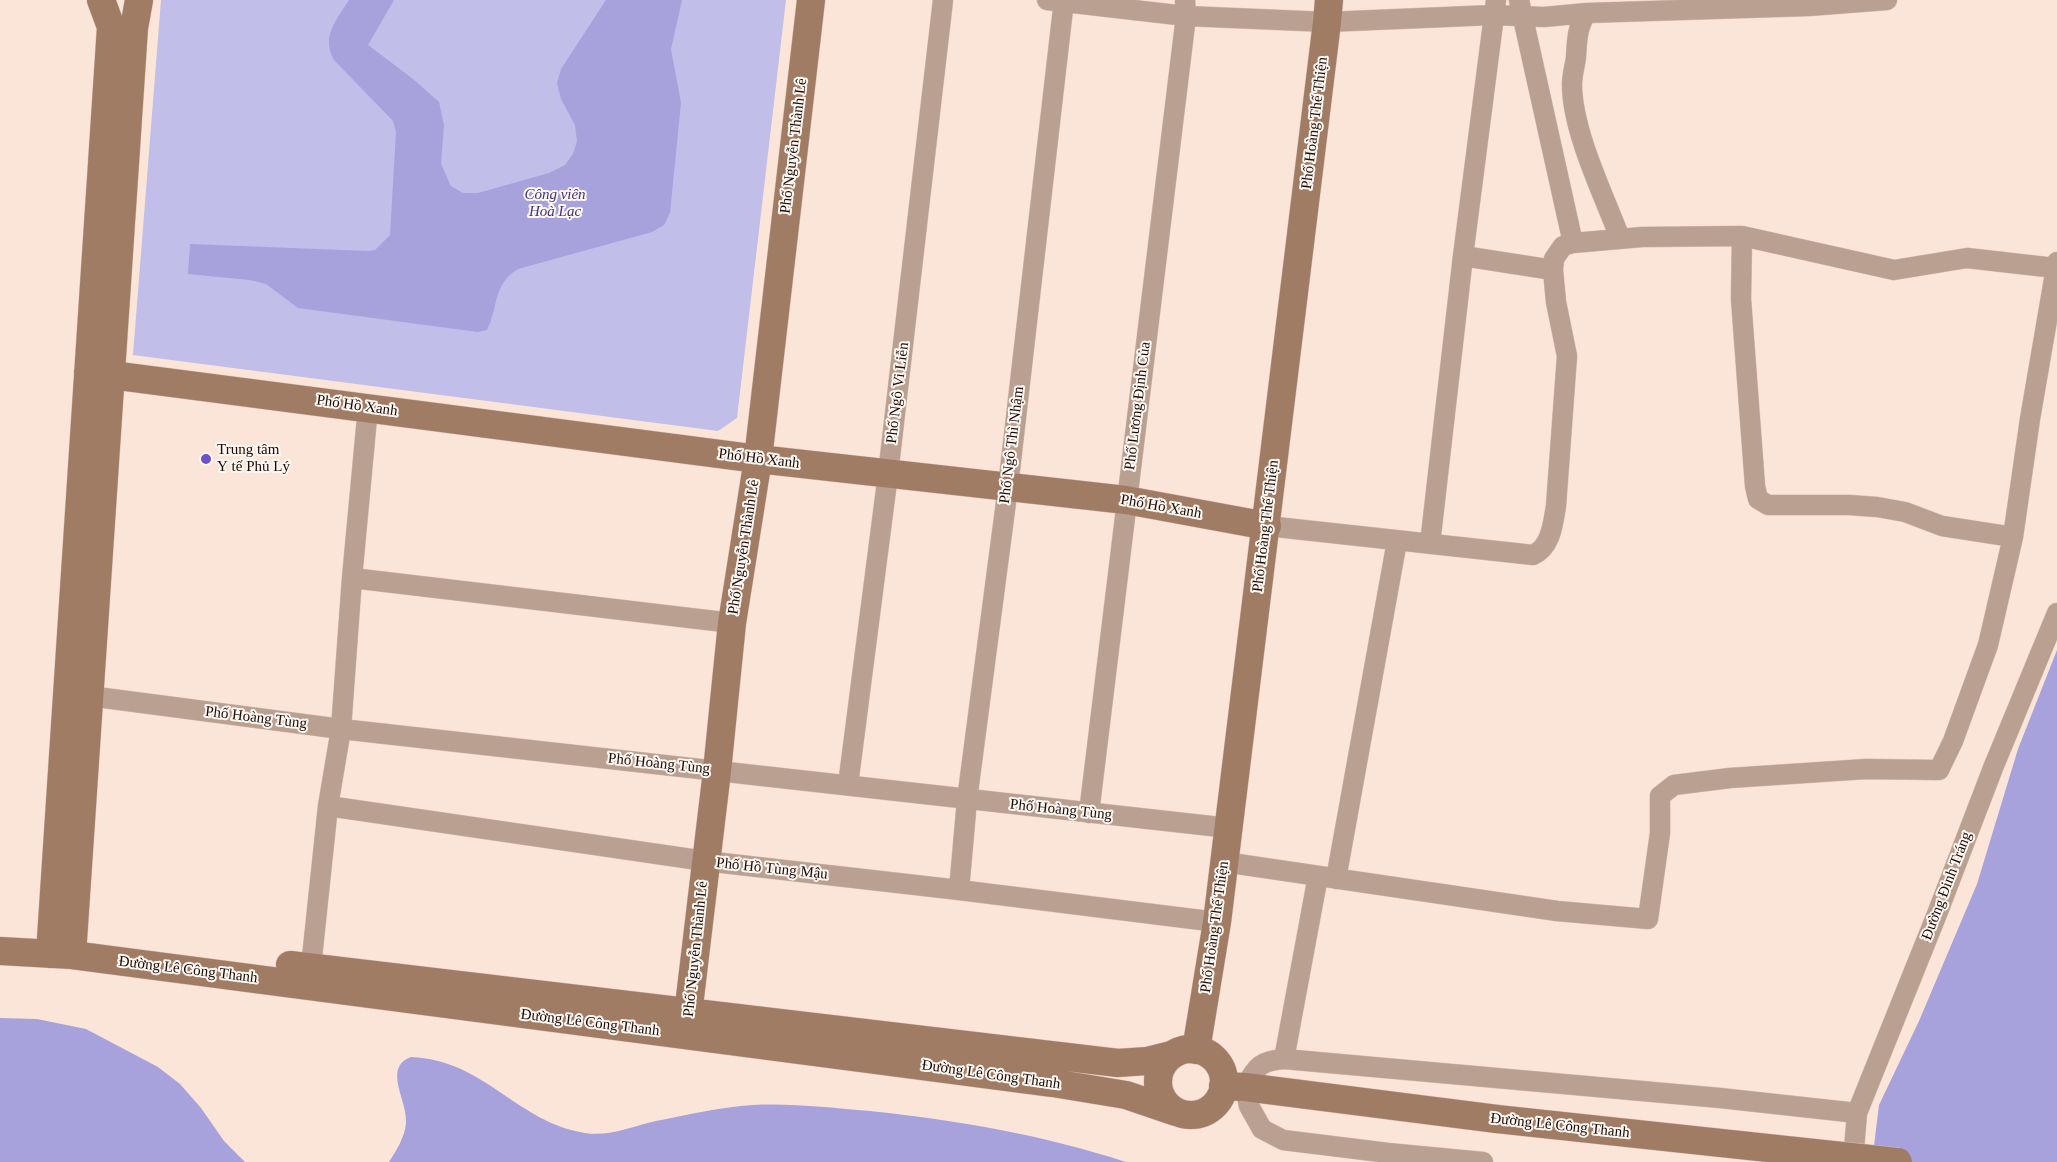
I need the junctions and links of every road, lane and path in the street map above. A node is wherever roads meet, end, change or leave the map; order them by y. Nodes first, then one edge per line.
1 (101, 0) edge
2 (139, 0) edge
3 (811, 0) edge
4 (942, 0) edge
5 (1887, 0) edge
6 (1058, 1) edge
7 (1748, 3) edge
8 (1521, 7) edge
9 (1186, 8) edge
10 (1494, 8) edge
11 (1328, 11) edge
12 (1587, 13) junction
13 (1742, 236) junction
14 (1620, 238) junction
15 (1573, 243) junction
16 (1463, 256) junction
17 (2056, 265) edge
18 (1554, 270) junction
19 (2053, 305) edge
20 (100, 372) junction
21 (368, 407) junction
22 (758, 459) junction
23 (888, 474) junction
24 (1008, 487) junction
25 (1126, 500) junction
26 (1267, 526) junction
27 (2013, 537) junction
28 (1398, 541) junction
29 (1430, 544) junction
30 (352, 578) junction
31 (2057, 613) edge
32 (732, 623) junction
33 (78, 695) junction
34 (341, 728) junction
35 (717, 771) junction
36 (848, 785) junction
37 (967, 800) junction
38 (328, 806) junction
39 (1089, 813) junction
40 (1229, 828) junction
41 (705, 861) junction
42 (1224, 862) junction
43 (1327, 877) junction
44 (959, 890) junction
45 (1217, 922) junction
46 (0, 933) edge
47 (62, 946) junction
48 (0, 951) edge
49 (311, 967) junction
50 (687, 1024) junction
51 (1184, 1052) junction
52 (1284, 1060) junction
53 (1234, 1087) junction
54 (1176, 1112) junction
55 (1857, 1113) junction
56 (1340, 1155) edge
57 (1483, 1162) edge
58 (1853, 1162) edge
59 (1898, 1162) edge

1 - 20 street
2 - 20 street
3 - 22 street, Phố Nguyễn Thành Lê
4 - 23 street, Phố Ngô Vi Liễn
5 - 7 street
6 - 9 street
6 - 24 street, Phố Ngô Thì Nhậm
7 - 12 street
8 - 10 street
8 - 12 street
8 - 15 street
9 - 11 street
9 - 25 street, Phố Lương Định Của
10 - 11 street
10 - 16 street
11 - 26 street, Phố Hoàng Thế Thiện
12 - 14 street
13 - 14 street
13 - 17 street
13 - 27 street
14 - 15 street
15 - 18 street
16 - 18 street
16 - 29 street
17 - 19 street
18 - 29 street, Phố Hồ Xanh
19 - 27 street
20 - 21 street, Phố Hồ Xanh
20 - 33 street
21 - 22 street, Phố Hồ Xanh
21 - 30 street
22 - 23 street, Phố Hồ Xanh
22 - 32 street, Phố Nguyễn Thành Lê
23 - 24 street, Phố Hồ Xanh
23 - 36 street, Phố Ngô Vi Liễn
24 - 25 street, Phố Hồ Xanh
24 - 37 street, Phố Ngô Thì Nhậm
25 - 26 street, Phố Hồ Xanh
25 - 39 street, Phố Lương Định Của
26 - 28 street, Phố Hồ Xanh
26 - 40 street, Phố Hoàng Thế Thiện
27 - 43 street
28 - 29 street, Phố Hồ Xanh
28 - 43 street
30 - 32 street
30 - 34 street
31 - 55 street, Đường Đinh Tráng
32 - 35 street, Phố Nguyễn Thành Lê
33 - 34 street, Phố Hoàng Tùng
33 - 47 street
34 - 35 street, Phố Hoàng Tùng
34 - 38 street
35 - 36 street, Phố Hoàng Tùng
35 - 41 street, Phố Nguyễn Thành Lê
36 - 37 street, Phố Hoàng Tùng
37 - 39 street, Phố Hoàng Tùng
37 - 44 street, Phố Ngô Thì Nhậm
38 - 41 street, Phố Hồ Tùng Mậu
38 - 49 street
39 - 40 street, Phố Hoàng Tùng
40 - 42 street, Phố Hoàng Thế Thiện
41 - 44 street, Phố Hồ Tùng Mậu
41 - 50 street, Phố Nguyễn Thành Lê
42 - 43 street
42 - 45 street, Phố Hoàng Thế Thiện
43 - 52 street
44 - 45 street, Phố Hồ Tùng Mậu
45 - 51 street, Phố Hoàng Thế Thiện
46 - 47 street, Đường Lê Công Thanh
47 - 48 street, Đường Lê Công Thanh
47 - 49 street, Đường Lê Công Thanh
47 - 50 street, Đường Lê Công Thanh
49 - 50 street, Đường Lê Công Thanh
50 - 51 street, Đường Lê Công Thanh
50 - 54 street, Đường Lê Công Thanh
51 - 53 street
51 - 54 street
52 - 53 street
52 - 55 street
53 - 54 street
53 - 56 street
53 - 59 street, Đường Lê Công Thanh, bridge
55 - 58 street, Đường Đinh Tráng
56 - 57 street

